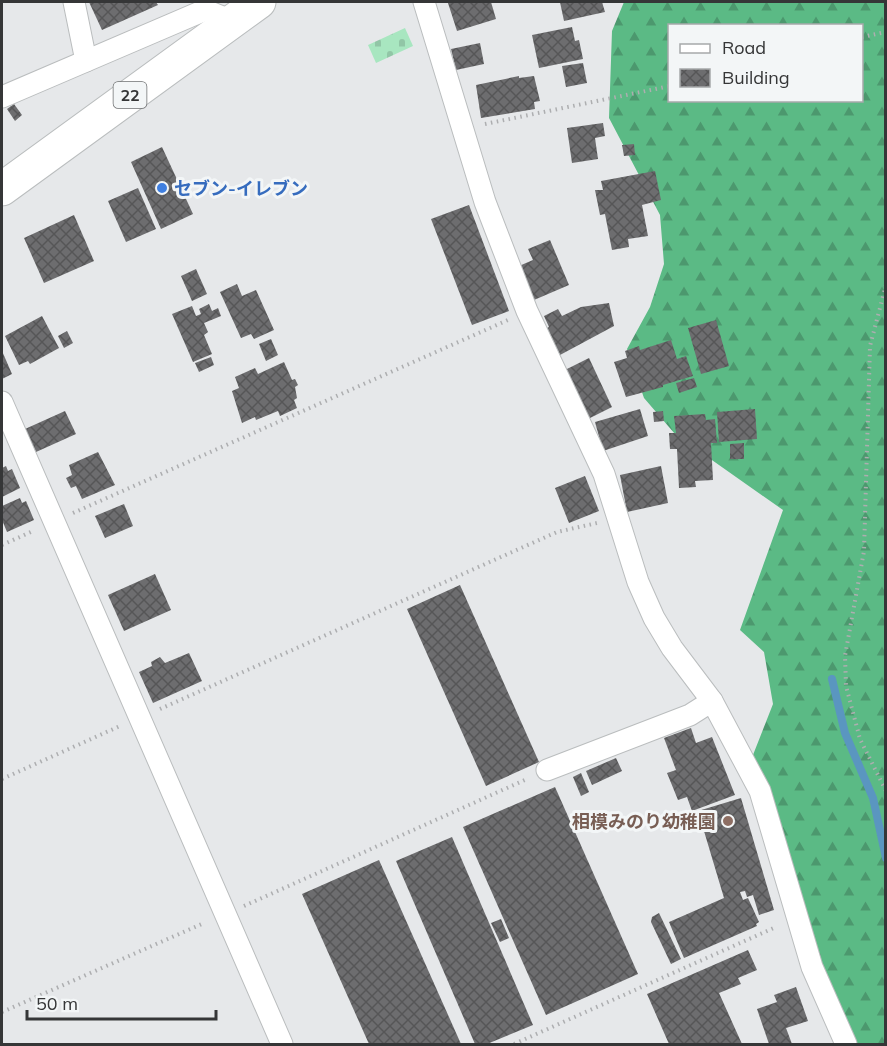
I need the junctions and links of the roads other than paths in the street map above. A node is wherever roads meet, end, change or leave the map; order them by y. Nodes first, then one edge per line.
1 (74, 2) edge
2 (259, 2) edge
3 (424, 2) edge
4 (232, 21) junction
5 (86, 61) junction
6 (2, 97) edge
7 (2, 189) edge
8 (2, 402) edge
9 (712, 701) junction
10 (547, 770) road end
11 (282, 1044) edge
12 (846, 1044) edge

1 - 5 street
2 - 4 main road, 22
3 - 9 street
4 - 5 street
4 - 7 main road, 22
5 - 6 street
8 - 11 street
9 - 10 street
9 - 12 street

